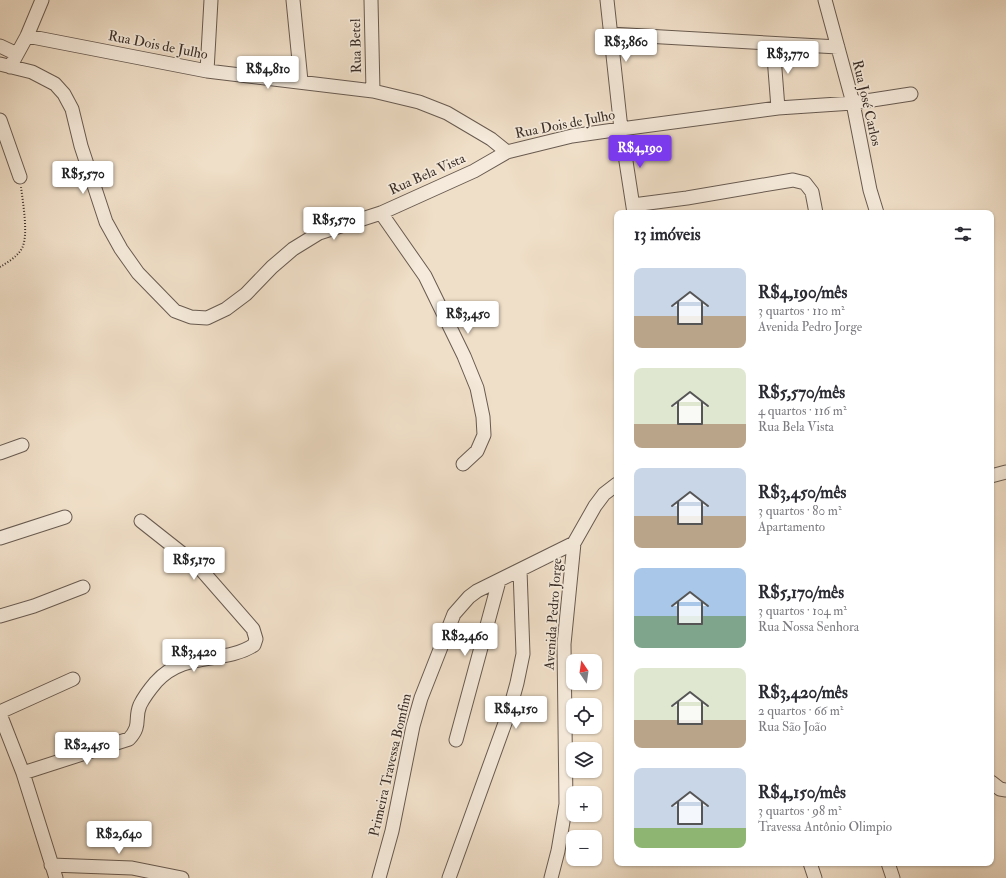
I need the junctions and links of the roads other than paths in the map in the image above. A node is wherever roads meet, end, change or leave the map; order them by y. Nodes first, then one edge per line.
1 (42, 0) edge
2 (211, 0) edge
3 (293, 0) edge
4 (371, 0) edge
5 (607, 0) edge
6 (825, 0) edge
7 (610, 34) junction
8 (27, 36) junction
9 (773, 44) junction
10 (0, 46) edge
11 (838, 47) junction
12 (17, 54) junction
13 (5, 66) edge
14 (207, 71) junction
15 (301, 81) junction
16 (373, 91) junction
17 (911, 94) dead end
18 (853, 103) junction
19 (778, 108) junction
20 (0, 120) edge
21 (621, 128) junction
22 (507, 152) junction
23 (20, 177) road end
24 (633, 209) edge
25 (815, 210) edge
26 (876, 210) edge
27 (381, 212) junction
28 (22, 445) dead end
29 (0, 453) edge
30 (463, 464) dead end
31 (1006, 472) edge
32 (994, 475) edge
33 (614, 486) edge
34 (66, 517) dead end
35 (141, 521) dead end
36 (0, 538) edge
37 (574, 543) junction
38 (520, 570) junction
39 (499, 581) junction
40 (83, 587) dead end
41 (0, 616) edge
42 (73, 679) dead end
43 (0, 713) edge
44 (456, 740) dead end
45 (23, 773) junction
46 (51, 865) junction
47 (811, 866) edge
48 (889, 866) edge
49 (135, 873) edge
50 (56, 878) edge
51 (182, 878) edge
52 (379, 878) edge
53 (449, 878) edge
54 (551, 878) edge
55 (815, 878) edge
56 (893, 878) edge

1 - 8 street
2 - 14 street
3 - 15 street
4 - 16 street, Rua Betel
5 - 7 street
6 - 11 street, Rua José Carlos
7 - 9 street
7 - 21 street
8 - 12 street
8 - 14 street, Rua Dois de Julho
9 - 11 street
9 - 19 street
10 - 12 street
11 - 18 street, Rua José Carlos
12 - 13 street
13 - 27 street, Rua Bela Vista
14 - 15 street, Rua Dois de Julho
15 - 16 street, Rua Dois de Julho
16 - 22 street, Rua Dois de Julho
17 - 18 street, Rua Dois de Julho
18 - 19 street, Rua Dois de Julho
18 - 26 street, Rua José Carlos
19 - 21 street, Rua Dois de Julho
20 - 23 street
21 - 22 street, Rua Dois de Julho
21 - 24 street
22 - 27 street, Rua Bela Vista
24 - 25 street
27 - 30 street
28 - 29 street
31 - 32 street
33 - 37 street
34 - 36 street
35 - 45 street
37 - 38 street, Primeira Travessa Bomfim
37 - 54 street, Avenida Pedro Jorge
38 - 39 street, Primeira Travessa Bomfim
38 - 53 street
39 - 44 street
39 - 52 street, Primeira Travessa Bomfim
40 - 41 street
42 - 43 street
43 - 45 street
45 - 46 street
46 - 49 street
46 - 50 street
47 - 55 street
48 - 56 street
49 - 51 street

